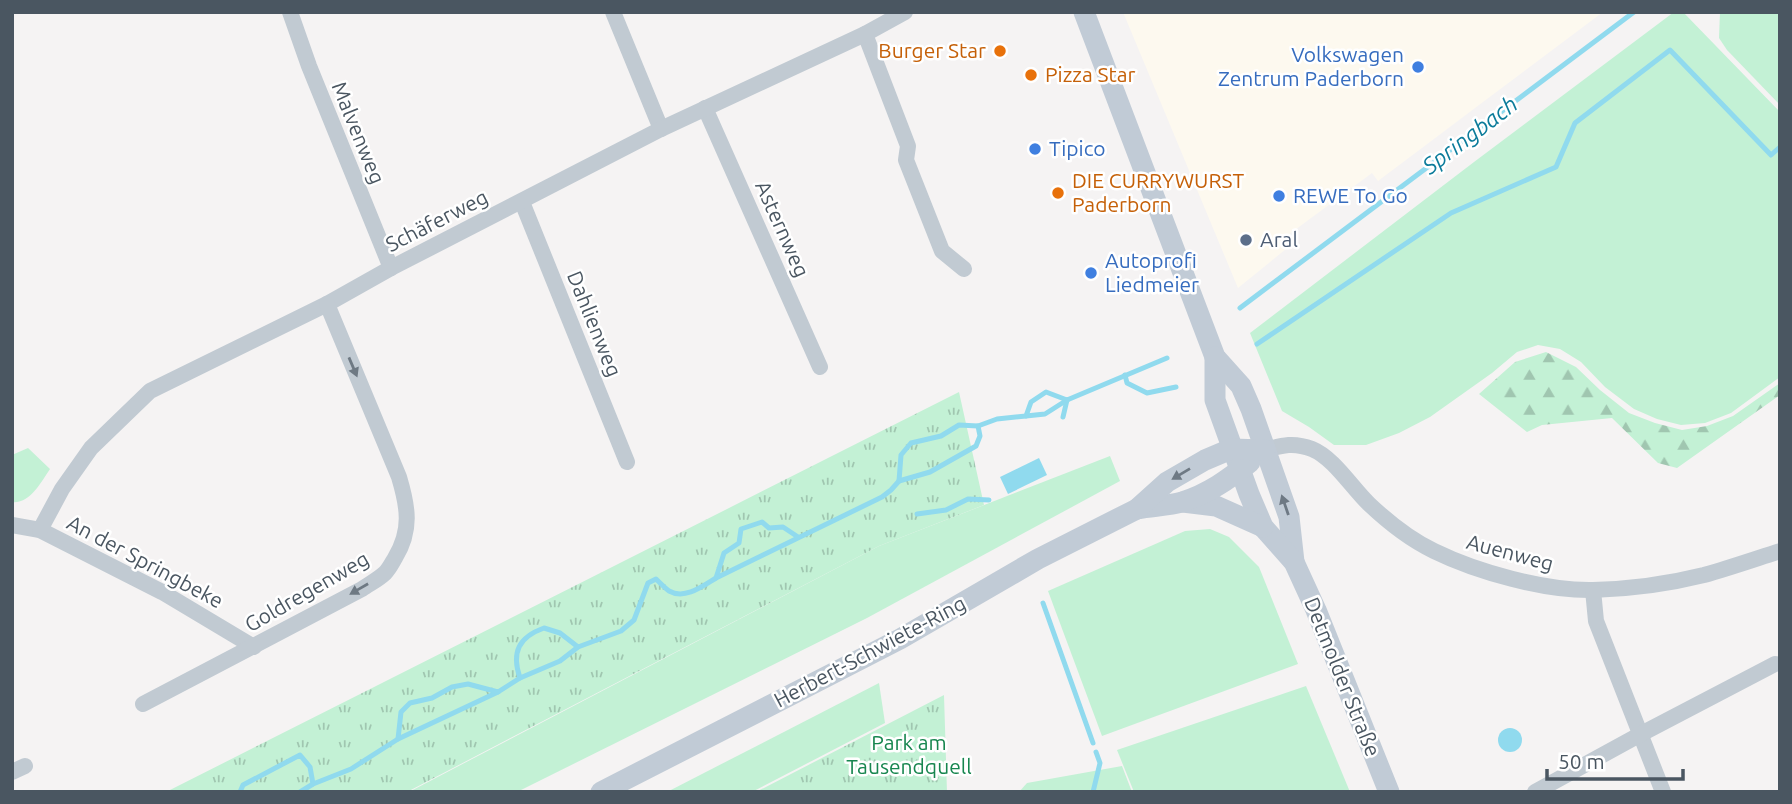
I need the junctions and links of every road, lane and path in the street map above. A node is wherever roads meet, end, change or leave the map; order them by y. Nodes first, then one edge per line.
1 (290, 12) edge
2 (613, 12) edge
3 (905, 12) edge
4 (1084, 12) edge
5 (864, 34) junction
6 (705, 108) junction
7 (661, 129) junction
8 (522, 202) junction
9 (391, 268) junction
10 (964, 269) dead end
11 (327, 304) junction
12 (1215, 357) junction
13 (820, 367) dead end
14 (1231, 449) junction
15 (1265, 450) junction
16 (627, 463) dead end
17 (1240, 470) junction
18 (1181, 502) junction
19 (1137, 509) junction
20 (12, 525) edge
21 (1263, 527) junction
22 (40, 530) junction
23 (1780, 551) edge
24 (1294, 562) junction
25 (1592, 590) junction
26 (254, 647) junction
27 (1775, 664) dead end
28 (143, 704) dead end
29 (1641, 734) junction
30 (601, 792) edge
31 (1389, 792) edge
32 (1535, 792) edge
33 (1663, 792) edge

1 - 9 street, Malvenweg
2 - 7 street
3 - 5 street, Schäferweg
4 - 12 main road, Detmolder Straße
5 - 6 street, Schäferweg
5 - 10 street
6 - 7 street, Schäferweg
6 - 13 street, Asternweg
7 - 8 street, Schäferweg
8 - 9 street, Schäferweg
8 - 16 street, Dahlienweg
9 - 11 street, Schäferweg
11 - 22 street, Schäferweg
11 -> 26 street, Goldregenweg
12 - 14 main road, Detmolder Straße
12 - 15 main road, Detmolder Straße
14 - 15 main road, Herbert-Schwiete-Ring
14 - 17 main road, Detmolder Straße
14 -> 19 main road, Herbert-Schwiete-Ring
15 - 17 main road, Herbert-Schwiete-Ring
24 -> 15 main road, Detmolder Straße
15 - 25 street, Auenweg
17 - 18 main road, Herbert-Schwiete-Ring
17 - 21 main road, Detmolder Straße
18 - 19 main road, Herbert-Schwiete-Ring
18 - 21 main road
19 - 30 main road, Herbert-Schwiete-Ring
20 - 22 street, An der Springbeke
21 - 24 main road, Detmolder Straße
22 - 26 street, An der Springbeke
23 - 25 street, Auenweg
24 - 31 main road, Detmolder Straße
25 - 29 street
26 - 28 street, Goldregenweg
27 - 29 street
29 - 32 street
29 - 33 street

